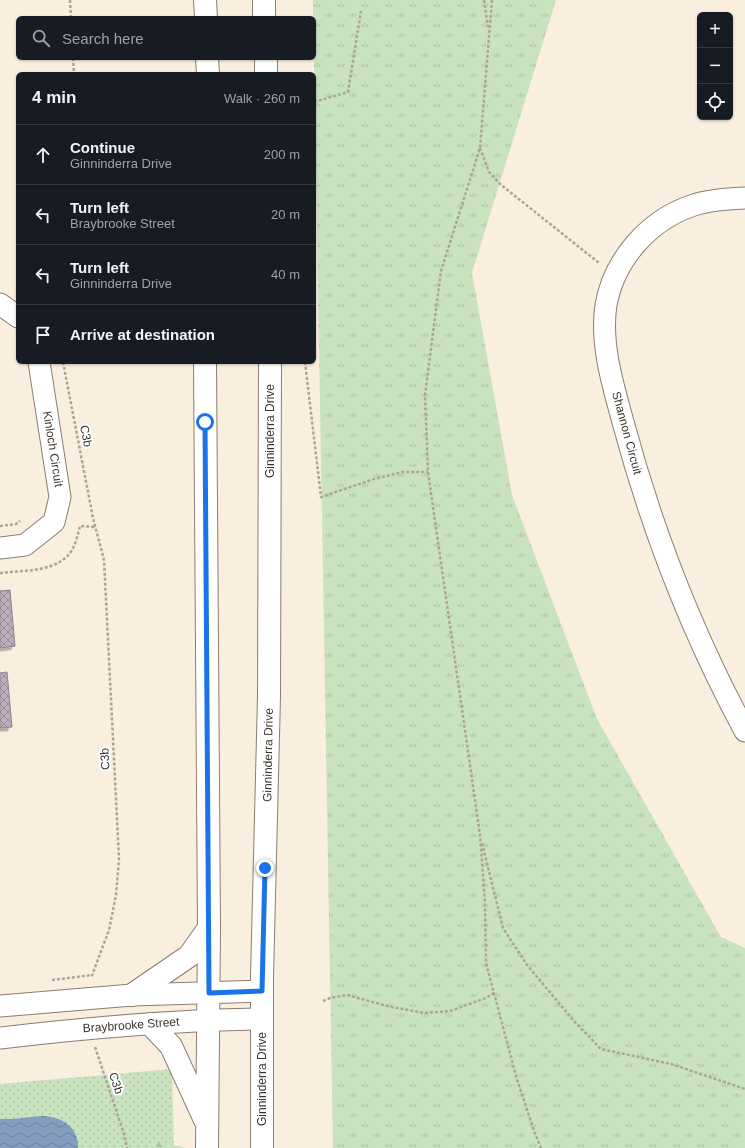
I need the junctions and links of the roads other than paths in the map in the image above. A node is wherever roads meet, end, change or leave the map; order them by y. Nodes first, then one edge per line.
1 (205, 0) edge
2 (264, 0) edge
3 (206, 16) edge
4 (264, 16) edge
5 (207, 60) edge
6 (266, 60) edge
7 (208, 72) edge
8 (266, 72) edge
9 (745, 198) edge
10 (0, 304) edge
11 (16, 316) edge
12 (39, 364) edge
13 (204, 364) edge
14 (270, 364) edge
15 (0, 548) edge
16 (745, 731) edge
17 (209, 928) junction
18 (262, 991) junction
19 (209, 993) junction
20 (132, 995) junction
21 (0, 1006) edge
22 (262, 1019) junction
23 (209, 1020) junction
24 (150, 1024) junction
25 (0, 1038) edge
26 (207, 1137) edge
27 (262, 1148) edge

1 - 3 main road
2 - 4 main road
5 - 7 main road
6 - 8 main road
9 - 16 street, Shannon Circuit
10 - 11 street
12 - 15 street, Kinloch Circuit
13 - 17 main road
14 - 18 main road, Ginninderra Drive
17 - 19 main road
17 - 20 main road
18 - 19 street
18 - 22 main road, Ginninderra Drive
19 - 20 street
19 - 23 main road
20 - 21 street
22 - 23 street, Braybrooke Street
22 - 27 main road, Ginninderra Drive
23 - 24 street, Braybrooke Street
23 - 26 main road
24 - 25 street, Braybrooke Street
24 - 26 main road

